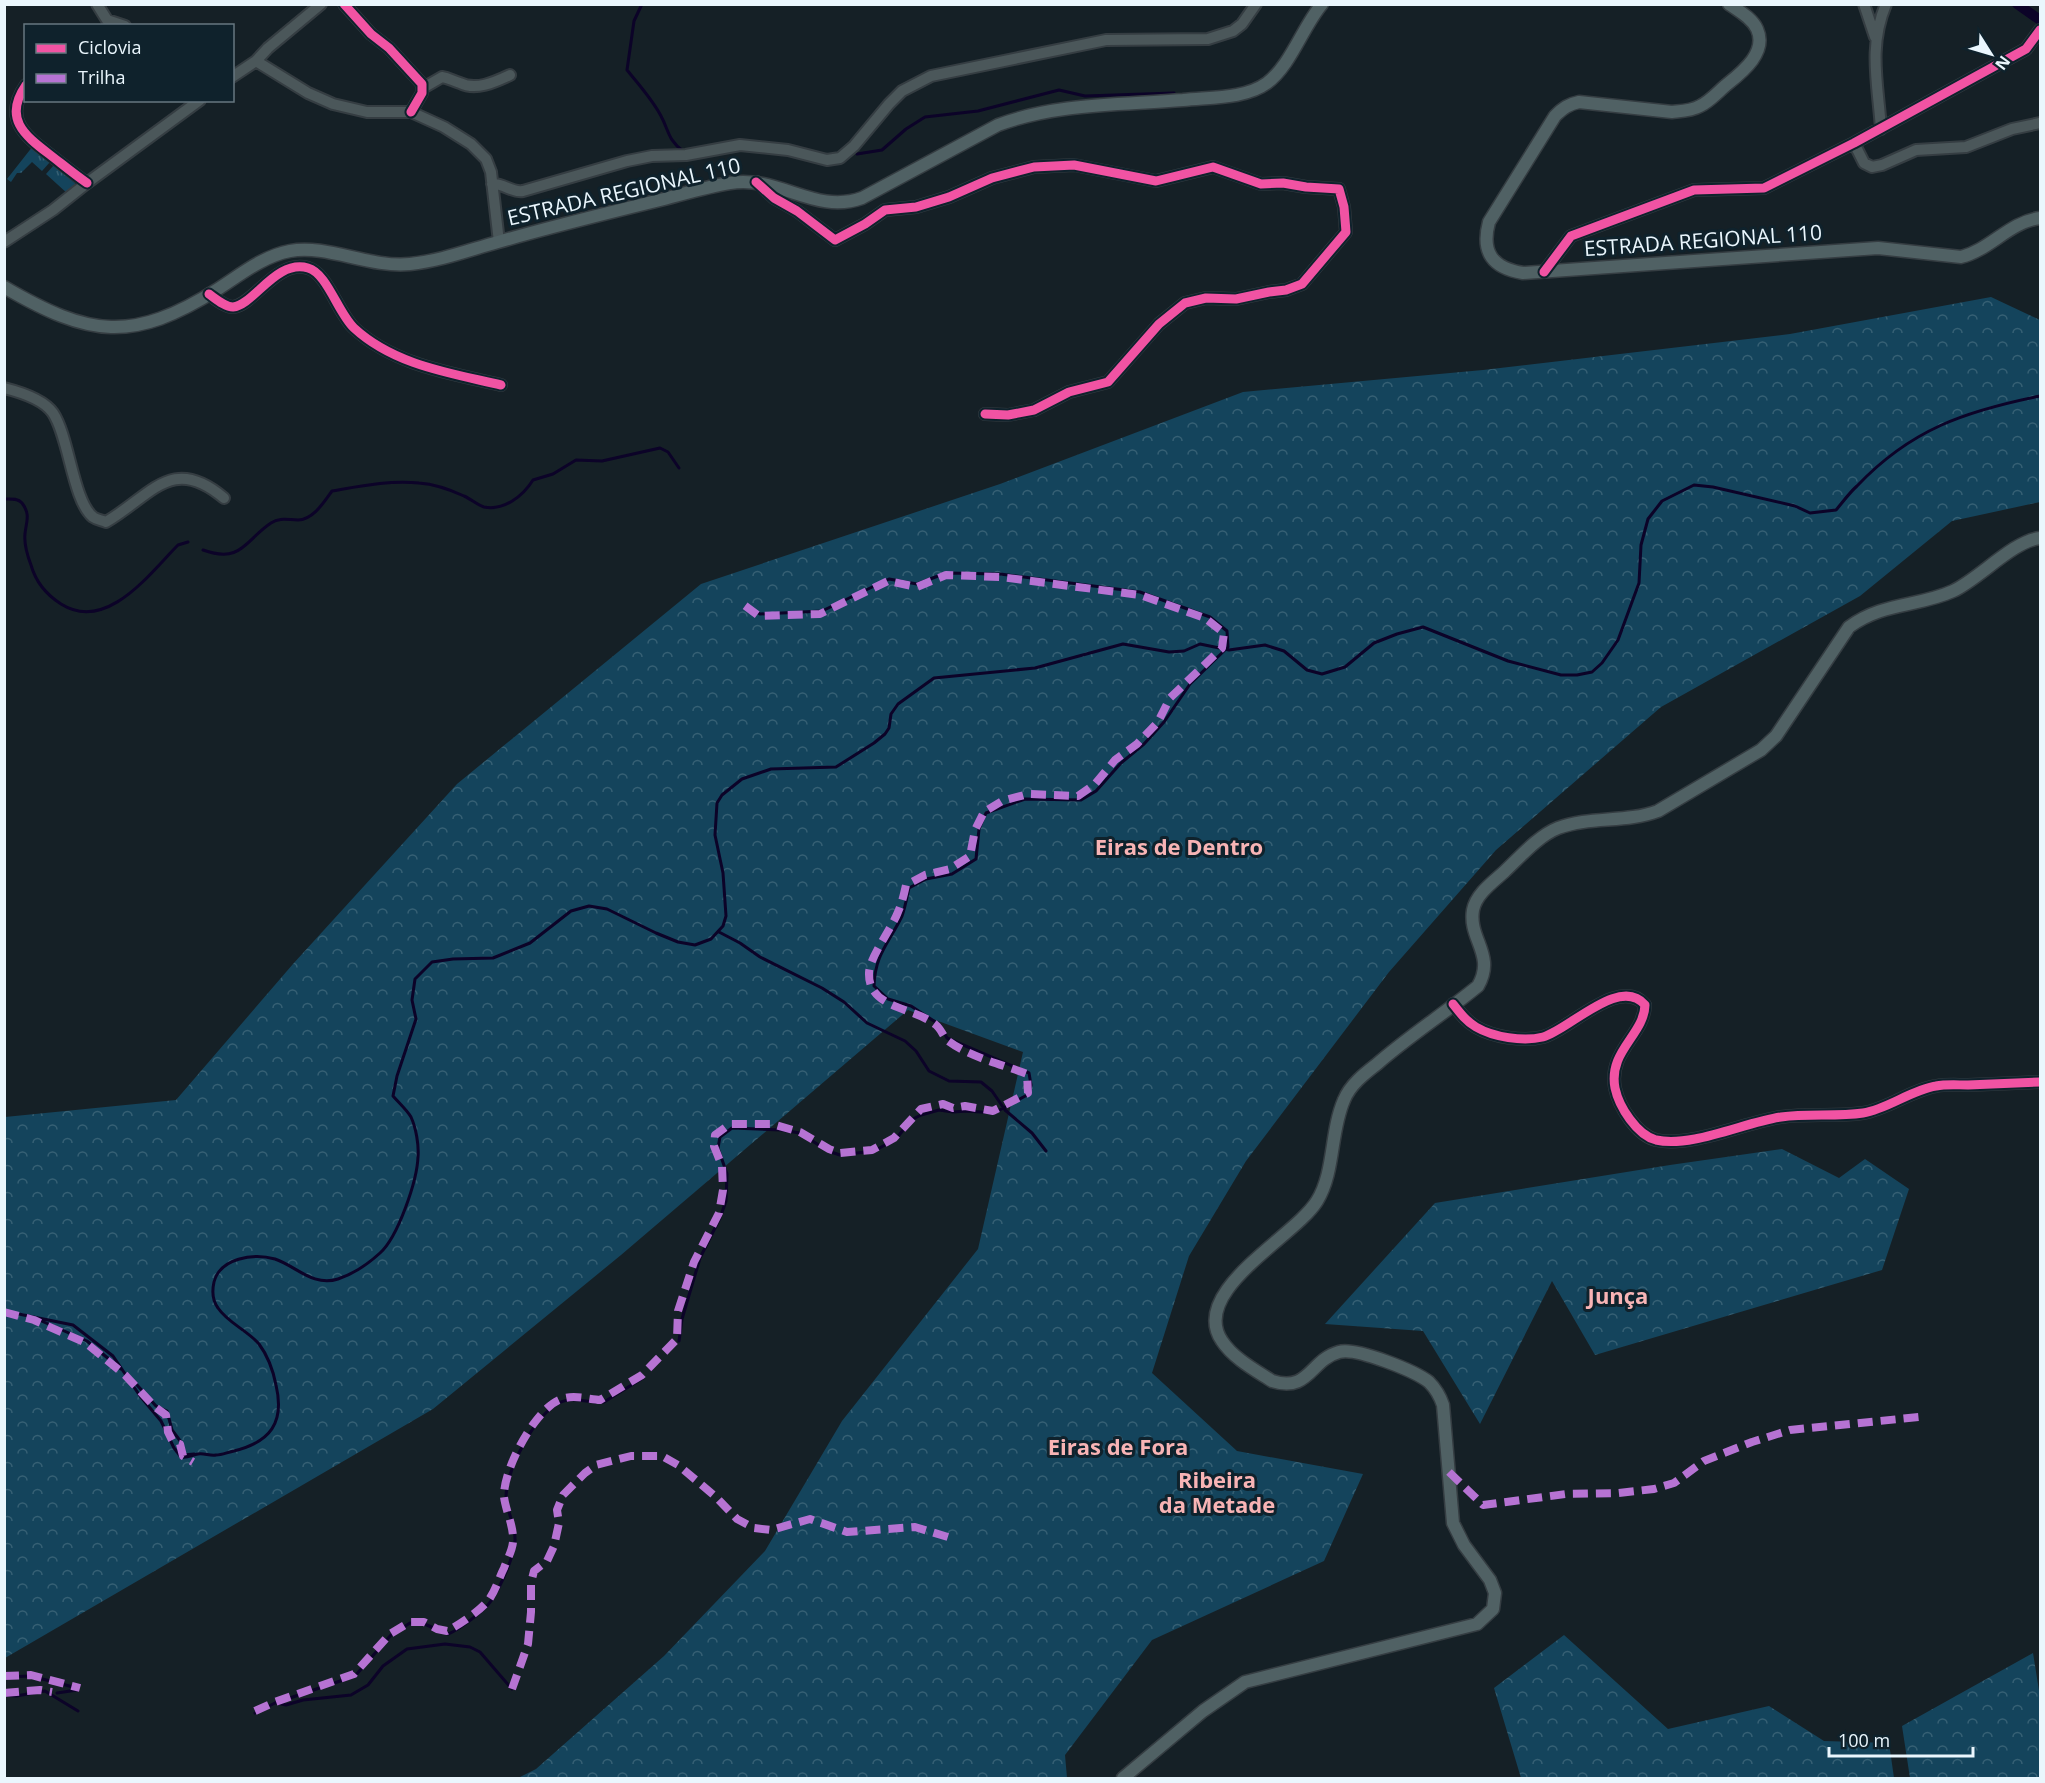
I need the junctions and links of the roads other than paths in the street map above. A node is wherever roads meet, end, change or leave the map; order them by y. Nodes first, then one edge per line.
1 (97, 4) edge
2 (344, 4) edge
3 (1256, 4) edge
4 (1322, 4) edge
5 (1729, 4) edge
6 (1864, 4) edge
7 (1886, 4) edge
8 (321, 5) edge
9 (103, 23) edge
10 (2040, 30) edge
11 (1875, 37) junction
12 (256, 61) junction
13 (234, 74) edge
14 (510, 75) dead end
15 (423, 87) junction
16 (24, 90) edge
17 (197, 102) edge
18 (411, 112) junction
19 (2040, 123) edge
20 (1881, 129) junction
21 (1854, 143) junction
22 (756, 182) junction
23 (87, 183) junction
24 (492, 184) junction
25 (2040, 218) edge
26 (4, 242) edge
27 (499, 242) junction
28 (1544, 272) junction
29 (4, 287) edge
30 (209, 294) junction
31 (501, 385) dead end
32 (4, 388) edge
33 (985, 414) dead end
34 (224, 498) dead end
35 (2040, 538) edge
36 (1453, 1004) junction
37 (2040, 1082) edge
38 (1123, 1779) edge

1 - 9 street
2 - 15 street
3 - 24 street
4 - 22 main road, ESTRADA REGIONAL 110
5 - 28 main road, ESTRADA REGIONAL 110
6 - 11 street
7 - 11 street
8 - 12 street
10 - 20 street
11 - 20 street
12 - 13 street
12 - 18 street
14 - 15 street
15 - 18 street
16 - 23 street
17 - 23 street
18 - 24 street
19 - 21 street
20 - 21 street
21 - 28 street
22 - 27 main road, ESTRADA REGIONAL 110
22 - 33 street
23 - 26 street
24 - 27 street
25 - 28 main road, ESTRADA REGIONAL 110
27 - 30 main road, ESTRADA REGIONAL 110
29 - 30 main road, ESTRADA REGIONAL 110
30 - 31 street
32 - 34 street
35 - 36 main road
36 - 37 street
36 - 38 main road

